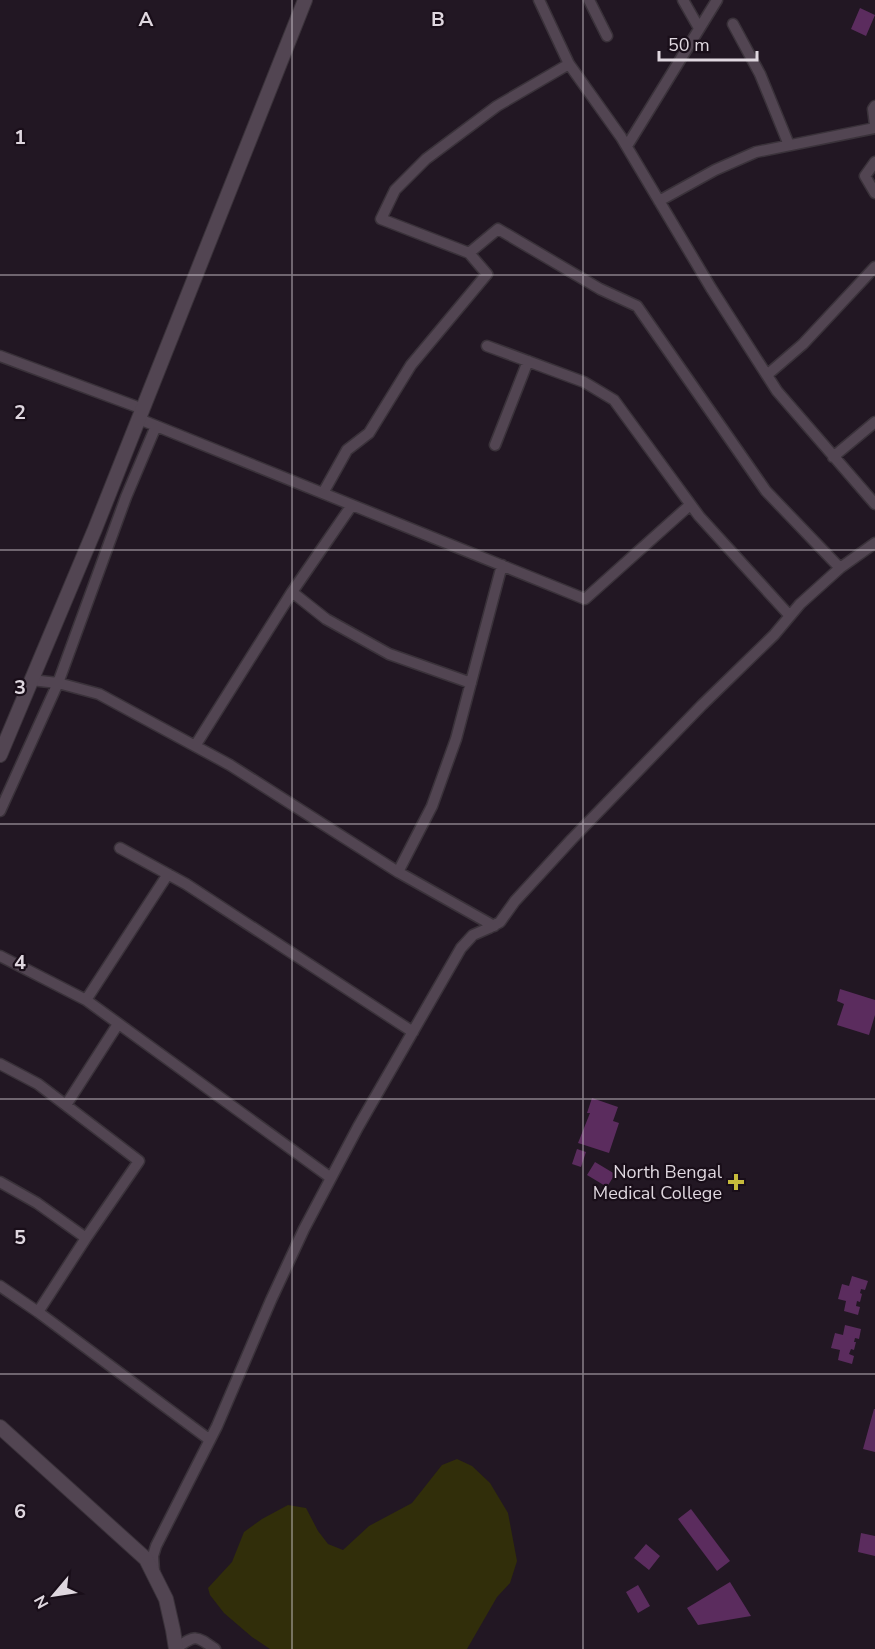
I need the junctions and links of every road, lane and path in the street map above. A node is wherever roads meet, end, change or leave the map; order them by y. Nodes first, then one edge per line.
1 (305, 0) edge
2 (539, 0) edge
3 (589, 0) edge
4 (683, 0) edge
5 (717, 0) edge
6 (734, 24) dead end
7 (699, 28) junction
8 (607, 36) dead end
9 (569, 64) junction
10 (875, 106) edge
11 (875, 126) edge
12 (789, 145) junction
13 (627, 146) junction
14 (875, 162) edge
15 (875, 193) edge
16 (659, 201) junction
17 (469, 253) junction
18 (875, 267) edge
19 (487, 346) dead end
20 (0, 356) edge
21 (528, 362) junction
22 (768, 375) junction
23 (141, 414) junction
24 (875, 422) edge
25 (156, 426) junction
26 (495, 445) dead end
27 (833, 457) junction
28 (323, 493) junction
29 (875, 504) edge
30 (352, 505) junction
31 (690, 505) junction
32 (875, 543) edge
33 (502, 565) junction
34 (840, 568) junction
35 (292, 592) junction
36 (790, 616) junction
37 (31, 680) junction
38 (58, 683) junction
39 (471, 684) junction
40 (195, 746) junction
41 (0, 755) edge
42 (0, 811) edge
43 (120, 848) dead end
44 (398, 872) junction
45 (168, 874) junction
46 (494, 926) junction
47 (0, 956) edge
48 (86, 1000) junction
49 (118, 1024) junction
50 (413, 1032) junction
51 (0, 1064) edge
52 (66, 1105) junction
53 (330, 1178) junction
54 (0, 1182) edge
55 (86, 1239) junction
56 (0, 1286) edge
57 (38, 1312) junction
58 (0, 1427) edge
59 (210, 1440) junction
60 (154, 1573) junction
61 (176, 1648) edge
62 (215, 1649) edge

1 - 23 street
2 - 9 street
3 - 8 street
4 - 7 street
5 - 7 street
6 - 12 street
7 - 13 street
9 - 13 street
9 - 17 street
10 - 11 street
11 - 12 street
12 - 16 street
13 - 16 street
14 - 15 street
16 - 22 street
17 - 28 street
17 - 34 street
18 - 22 street
19 - 21 street
20 - 23 street
21 - 26 street
21 - 31 street
22 - 27 street
23 - 25 street
23 - 37 street
24 - 27 street
25 - 28 street
25 - 38 street
27 - 29 street
28 - 30 street
30 - 33 street
30 - 35 street
31 - 33 street
31 - 36 street
32 - 34 street
33 - 39 street
34 - 36 street
35 - 39 street
35 - 40 street
36 - 46 street
37 - 38 street
37 - 41 street
38 - 40 street
38 - 42 street
39 - 44 street
40 - 44 street
43 - 45 street
44 - 46 street
45 - 48 street
45 - 50 street
46 - 50 street
47 - 48 street
48 - 49 street
49 - 52 street
49 - 53 street
50 - 53 street
51 - 52 street
52 - 55 street
53 - 59 street
54 - 55 street
55 - 57 street
56 - 57 street
57 - 59 street
58 - 60 street
59 - 60 street
60 - 61 street
61 - 62 street

